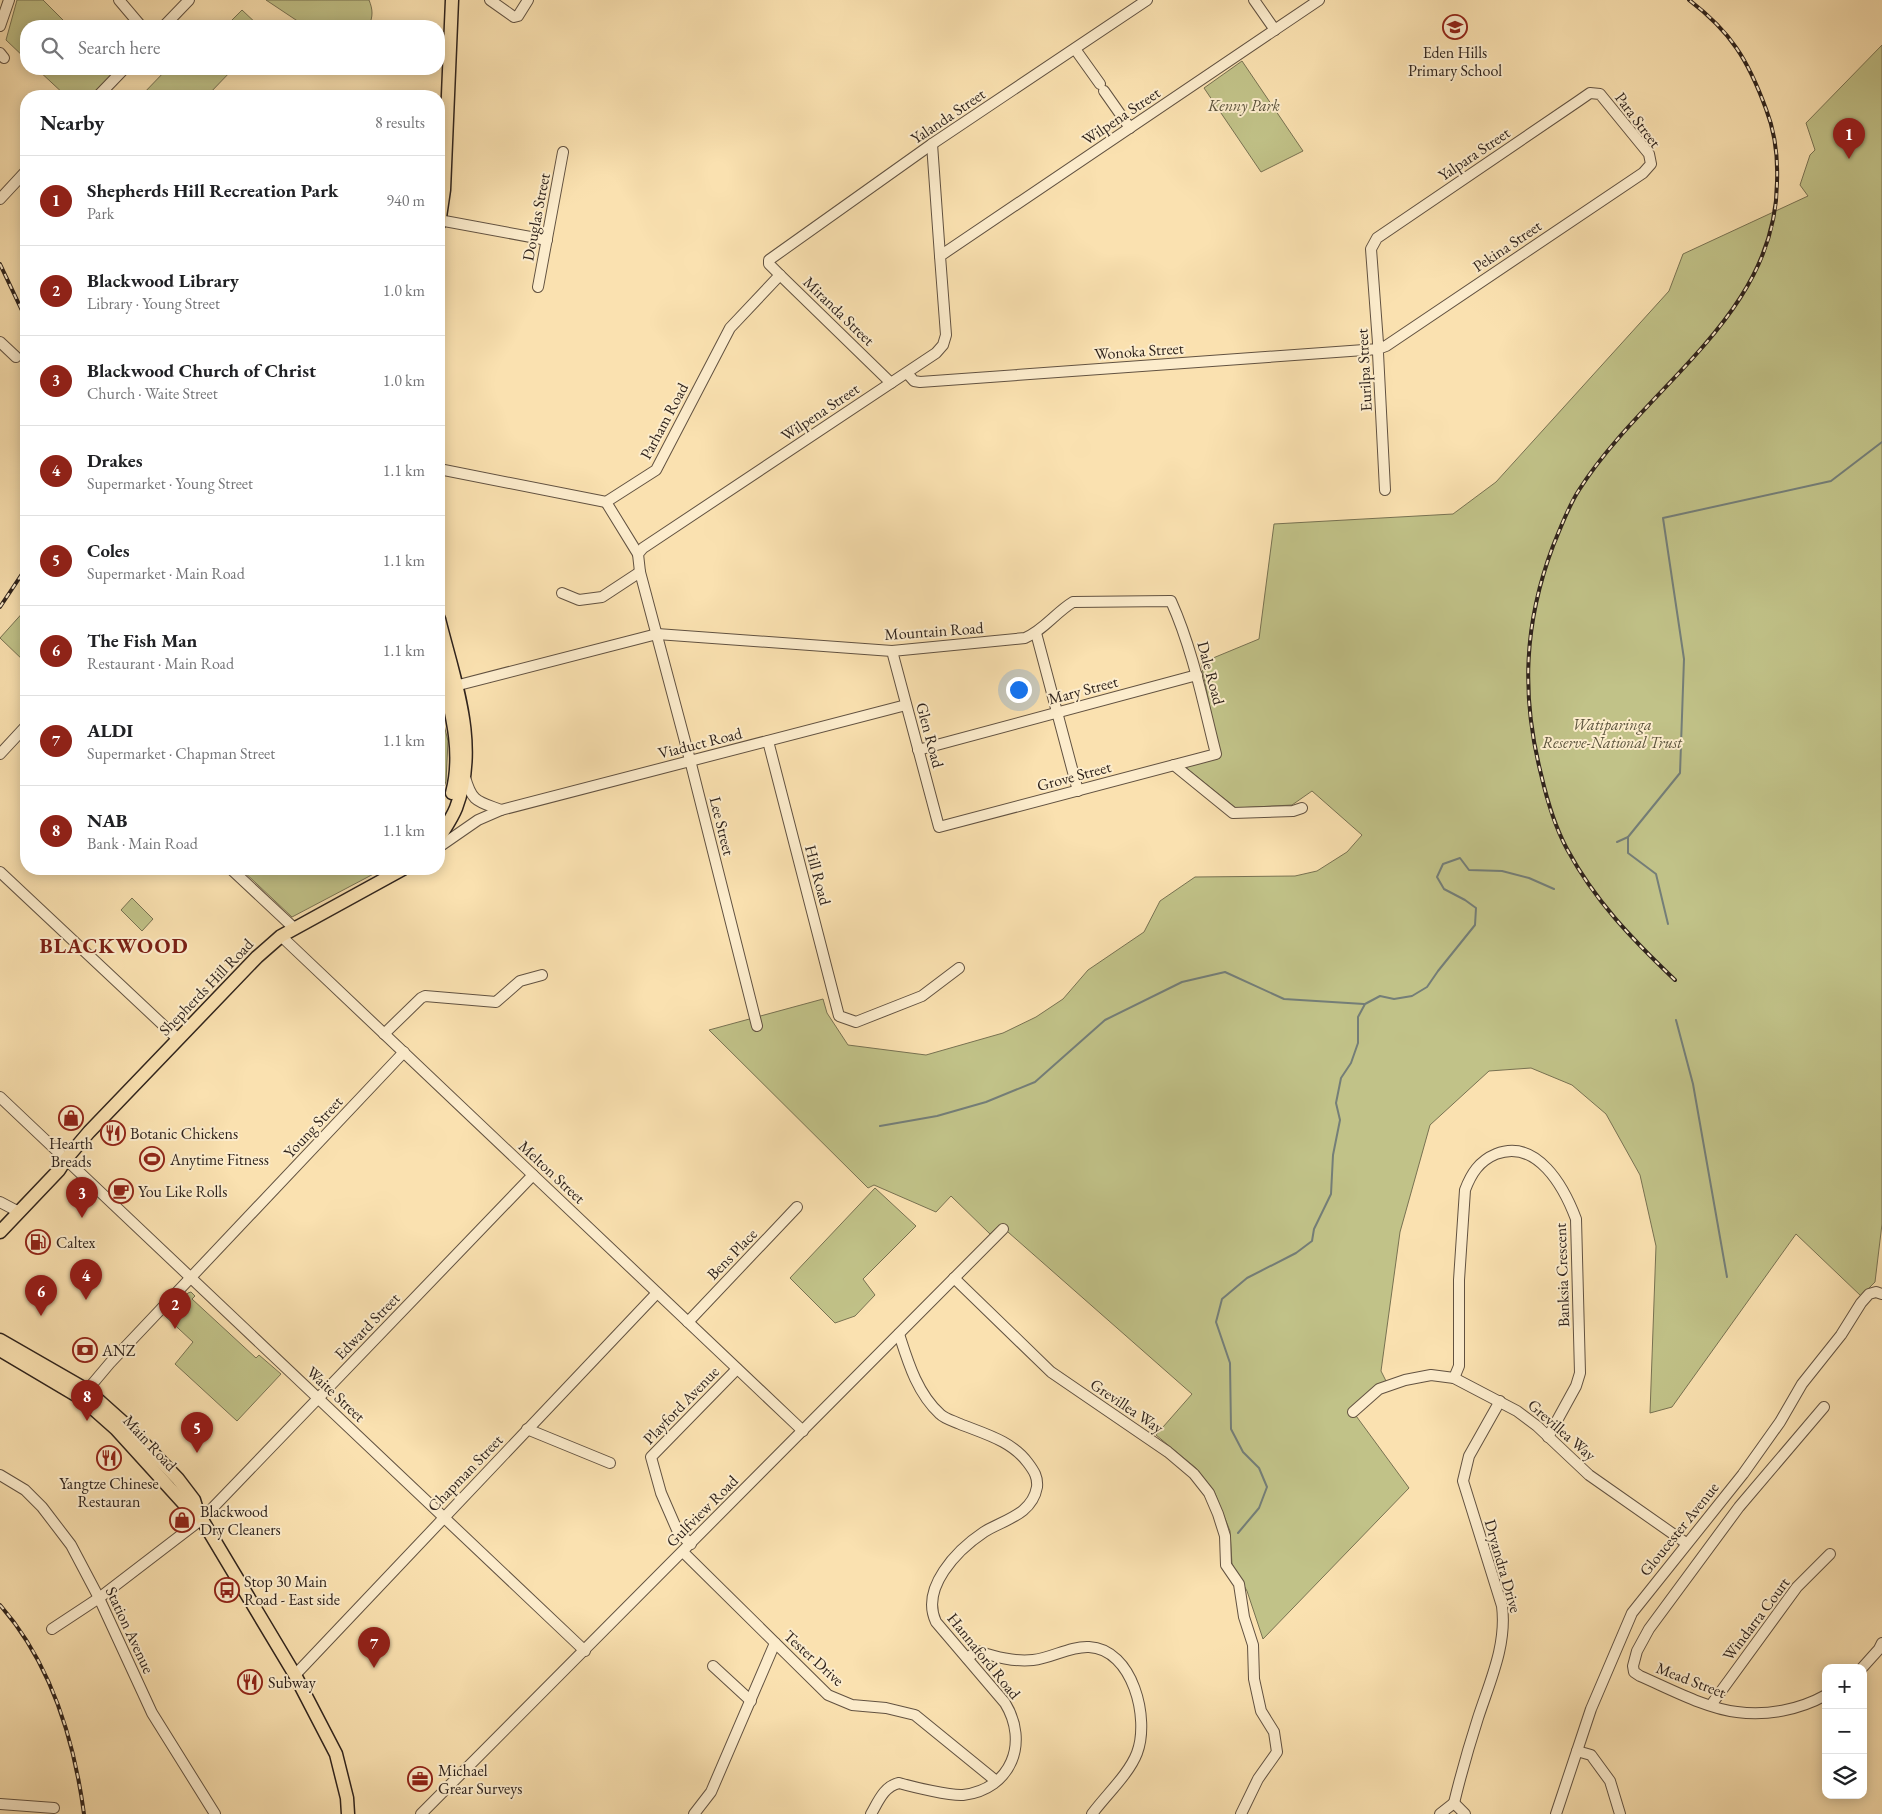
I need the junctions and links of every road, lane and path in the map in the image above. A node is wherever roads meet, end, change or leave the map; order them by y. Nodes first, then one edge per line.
1 (9, 0) edge
2 (119, 0) edge
3 (190, 0) edge
4 (446, 0) edge
5 (452, 0) edge
6 (490, 0) edge
7 (528, 0) edge
8 (1147, 0) edge
9 (1254, 0) edge
10 (1318, 0) edge
11 (136, 20) edge
12 (170, 20) edge
13 (445, 20) edge
14 (0, 26) edge
15 (1275, 30) junction
16 (1075, 49) junction
17 (118, 75) edge
18 (442, 75) edge
19 (104, 90) edge
20 (441, 90) edge
21 (1600, 94) joint
22 (1130, 128) junction
23 (932, 144) junction
24 (563, 152) dead end
25 (1651, 164) joint
26 (445, 166) edge
27 (20, 177) edge
28 (0, 199) edge
29 (445, 219) edge
30 (547, 240) junction
31 (1371, 249) joint
32 (940, 256) junction
33 (769, 260) joint
34 (780, 275) junction
35 (538, 287) dead end
36 (0, 342) edge
37 (1378, 348) junction
38 (16, 357) dead end
39 (907, 373) junction
40 (891, 383) junction
41 (445, 470) edge
42 (1385, 490) dead end
43 (606, 502) junction
44 (638, 554) junction
45 (640, 572) junction
46 (562, 593) dead end
47 (1171, 601) joint
48 (1036, 633) junction
49 (657, 634) junction
50 (892, 651) junction
51 (445, 656) edge
52 (445, 675) edge
53 (1197, 675) junction
54 (450, 687) junction
55 (906, 705) junction
56 (1057, 713) junction
57 (20, 732) edge
58 (768, 741) junction
59 (918, 750) junction
60 (0, 754) edge
61 (1216, 754) joint
62 (690, 760) junction
63 (1174, 765) junction
64 (465, 777) junction
65 (1078, 790) junction
66 (1302, 808) dead end
67 (445, 810) edge
68 (501, 810) junction
69 (939, 827) joint
70 (445, 828) edge
71 (445, 843) edge
72 (0, 872) edge
73 (237, 875) edge
74 (391, 875) edge
75 (294, 928) junction
76 (281, 936) junction
77 (959, 968) dead end
78 (542, 975) dead end
79 (757, 1026) dead end
80 (384, 1034) junction
81 (178, 1039) junction
82 (404, 1052) junction
83 (0, 1097) edge
84 (66, 1159) junction
85 (533, 1175) junction
86 (0, 1202) edge
87 (797, 1207) dead end
88 (16, 1210) junction
89 (0, 1222) edge
90 (1003, 1229) dead end
91 (0, 1232) edge
92 (191, 1278) junction
93 (954, 1278) junction
94 (657, 1293) junction
95 (1879, 1293) edge
96 (688, 1322) junction
97 (899, 1334) junction
98 (0, 1340) edge
99 (0, 1350) edge
100 (738, 1369) junction
101 (1454, 1378) junction
102 (84, 1394) junction
103 (318, 1398) junction
104 (1500, 1401) junction
105 (1824, 1407) dead end
106 (1353, 1412) dead end
107 (528, 1430) junction
108 (803, 1431) junction
109 (1548, 1437) junction
110 (610, 1463) dead end
111 (0, 1476) edge
112 (200, 1516) junction
113 (444, 1518) junction
114 (1686, 1543) junction
115 (691, 1544) junction
116 (683, 1552) junction
117 (1830, 1554) dead end
118 (99, 1598) junction
119 (52, 1628) dead end
120 (775, 1643) junction
121 (1882, 1643) edge
122 (585, 1651) junction
123 (967, 1658) junction
124 (1866, 1664) edge
125 (713, 1666) dead end
126 (1634, 1672) joint
127 (294, 1675) junction
128 (1822, 1696) edge
129 (751, 1701) junction
130 (1711, 1705) junction
131 (1577, 1751) junction
132 (996, 1781) junction
133 (1454, 1803) junction
134 (0, 1804) edge
135 (54, 1808) dead end
136 (215, 1814) edge
137 (348, 1814) edge
138 (421, 1814) edge
139 (694, 1814) edge
140 (871, 1814) edge
141 (1092, 1814) edge
142 (1242, 1814) edge
143 (1440, 1814) edge
144 (1465, 1814) edge
145 (1556, 1814) edge
146 (1620, 1814) edge

1 - 14 street
2 - 11 street
3 - 12 street
4 - 13 main road
5 - 26 main road
6 - 7 street
8 - 16 street, Yalanda Street
9 - 15 street
10 - 15 street, Wilpena Street
15 - 22 street, Wilpena Street
16 - 22 street
16 - 23 street, Yalanda Street
17 - 19 street
18 - 20 main road
21 - 25 street, Para Street
21 - 31 street, Yalpara Street
22 - 32 street, Wilpena Street
23 - 32 street, Wilpena Street
23 - 33 street, Yalanda Street
24 - 30 street, Douglas Street
25 - 37 street, Pekina Street
27 - 28 street
29 - 30 street
30 - 35 street, Douglas Street
31 - 37 street, Eurilpa Street
32 - 39 street, Wilpena Street
33 - 34 street, Miranda Street
34 - 40 street, Miranda Street
34 - 43 street, Parham Road
36 - 38 street
37 - 39 street, Wonoka Street
37 - 42 street, Eurilpa Street
39 - 40 street, Wilpena Street
40 - 44 street, Wilpena Street
41 - 43 street
43 - 44 street
44 - 45 street
45 - 46 street
45 - 49 street
47 - 48 street, Mountain Road
47 - 53 street, Dale Road
48 - 50 street, Mountain Road
48 - 56 street
49 - 50 street, Mountain Road
49 - 54 street
49 - 62 street, Lee Street
50 - 55 street, Glen Road
51 - 54 main road
52 - 54 main road
53 - 56 street, Mary Street
53 - 61 street, Dale Road
54 - 64 main road
54 - 67 main road
55 - 58 street, Viaduct Road
55 - 59 street, Glen Road
56 - 59 street, Mary Street
56 - 65 street
57 - 60 street
58 - 62 street, Viaduct Road
58 - 77 street, Hill Road
59 - 69 street, Glen Road
61 - 63 street, Grove Street
62 - 68 street, Viaduct Road
62 - 79 street, Lee Street
63 - 65 street, Grove Street
63 - 66 street
64 - 68 street
64 - 70 main road
65 - 69 street, Grove Street
68 - 71 street, Viaduct Road
72 - 81 street
73 - 75 street
74 - 75 main road, Shepherds Hill Road
75 - 76 main road, Shepherds Hill Road
76 - 80 street, Melton Street
76 - 81 main road, Shepherds Hill Road
78 - 80 street
80 - 82 street, Melton Street
81 - 84 main road, Shepherds Hill Road
82 - 85 street, Melton Street
82 - 92 street, Young Street
83 - 84 street, Waite Street
84 - 88 main road, Shepherds Hill Road
84 - 92 street, Waite Street
85 - 94 street, Melton Street
85 - 103 street, Edward Street
86 - 88 street
87 - 96 street, Bens Place
88 - 89 main road, Shepherds Hill Road
88 - 91 main road, Shepherds Hill Road
90 - 93 street, Gulfview Road
92 - 102 street, Young Street
92 - 103 street, Waite Street
93 - 97 street, Gulfview Road
93 - 142 street, Grevillea Way
94 - 96 street, Melton Street
94 - 107 street, Chapman Street
95 - 114 street, Gloucester Avenue
96 - 100 street, Melton Street
97 - 108 street, Gulfview Road
97 - 123 street, Hannaford Road
98 - 102 main road, Main Road
99 - 102 main road, Main Road
100 - 108 street, Melton Street
100 - 115 street, Playford Avenue
101 - 104 street, Grevillea Way
101 - 106 street, Grevillea Way
101 - 109 street, Banksia Crescent
102 - 112 main road, Main Road
103 - 112 street, Edward Street
103 - 113 street, Waite Street
104 - 109 street, Grevillea Way
104 - 133 street, Dryandra Drive
105 - 126 street, Gloucester Avenue
107 - 110 street
107 - 113 street, Chapman Street
108 - 115 street, Gulfview Road
109 - 114 street, Grevillea Way
111 - 118 street, Station Avenue
112 - 118 street, Edward Street
112 - 127 main road, Main Road
113 - 122 street, Waite Street
113 - 127 street, Chapman Street
114 - 131 street, Gloucester Avenue
115 - 116 street, Gulfview Road
116 - 120 street, Tester Drive
116 - 122 street, Gulfview Road
117 - 130 street, Windarra Court
118 - 119 street, Edward Street
118 - 136 street, Station Avenue
120 - 129 street
120 - 132 street, Tester Drive
121 - 124 street
122 - 138 street, Gulfview Road
123 - 132 street, Hannaford Road
123 - 141 street
125 - 129 street
126 - 130 street, Mead Street
127 - 137 main road, Main Road
128 - 130 street, Mead Street
129 - 139 street
131 - 145 street, Gloucester Avenue
131 - 146 street
132 - 140 street, Hannaford Road
133 - 143 street
133 - 144 street
134 - 135 street

